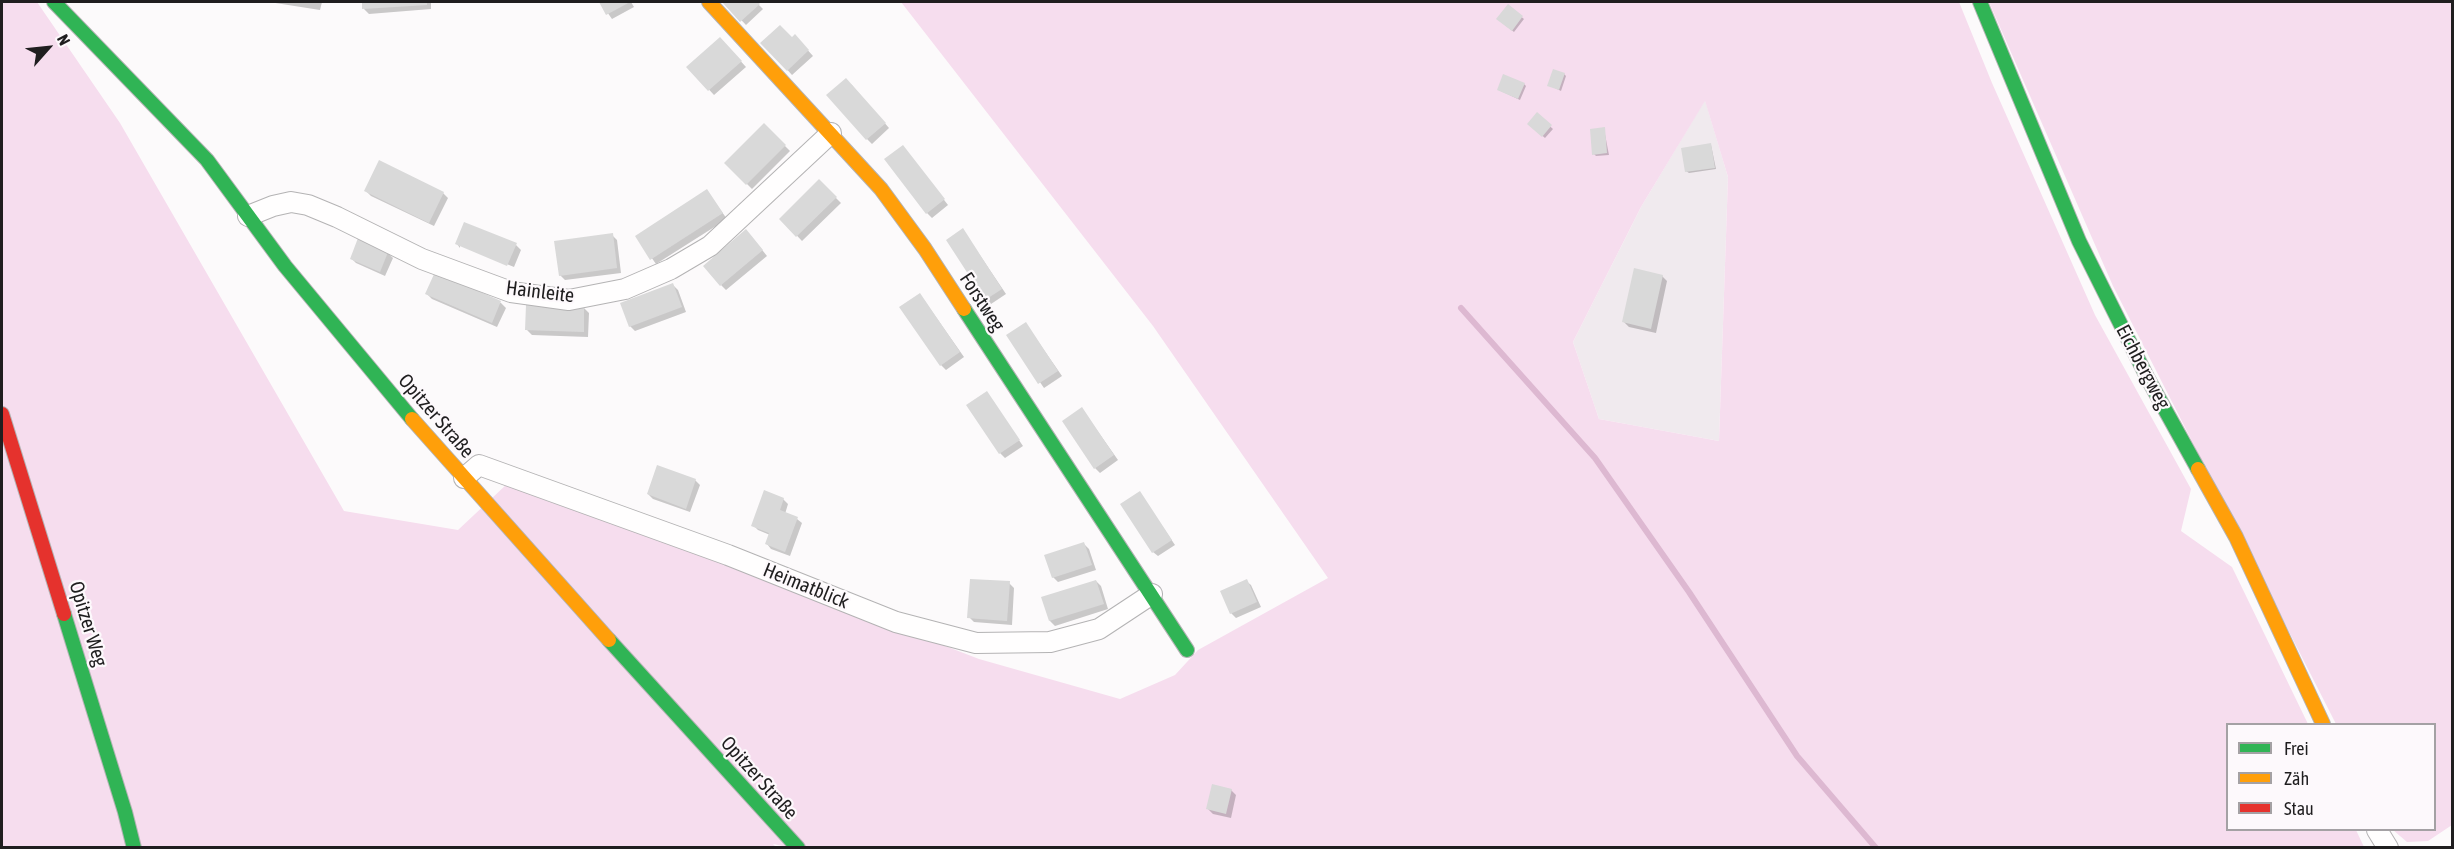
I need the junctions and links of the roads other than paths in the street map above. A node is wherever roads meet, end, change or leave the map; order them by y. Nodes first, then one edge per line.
1 (54, 2) edge
2 (709, 2) edge
3 (1980, 2) edge
4 (831, 133) junction
5 (248, 216) junction
6 (2, 414) edge
7 (464, 478) junction
8 (1152, 594) junction
9 (1187, 650) dead end
10 (2323, 723) edge
11 (2378, 831) edge
12 (134, 848) edge
13 (798, 848) edge
14 (2388, 848) edge

1 - 5 street, Opitzer Straße
2 - 4 street, Forstweg
3 - 10 street, Eichbergweg
4 - 5 street, Hainleite
4 - 8 street, Forstweg
5 - 7 street, Opitzer Straße
6 - 12 street, Opitzer Weg
7 - 8 street, Heimatblick
7 - 13 street, Opitzer Straße
8 - 9 street, Forstweg
11 - 14 street

